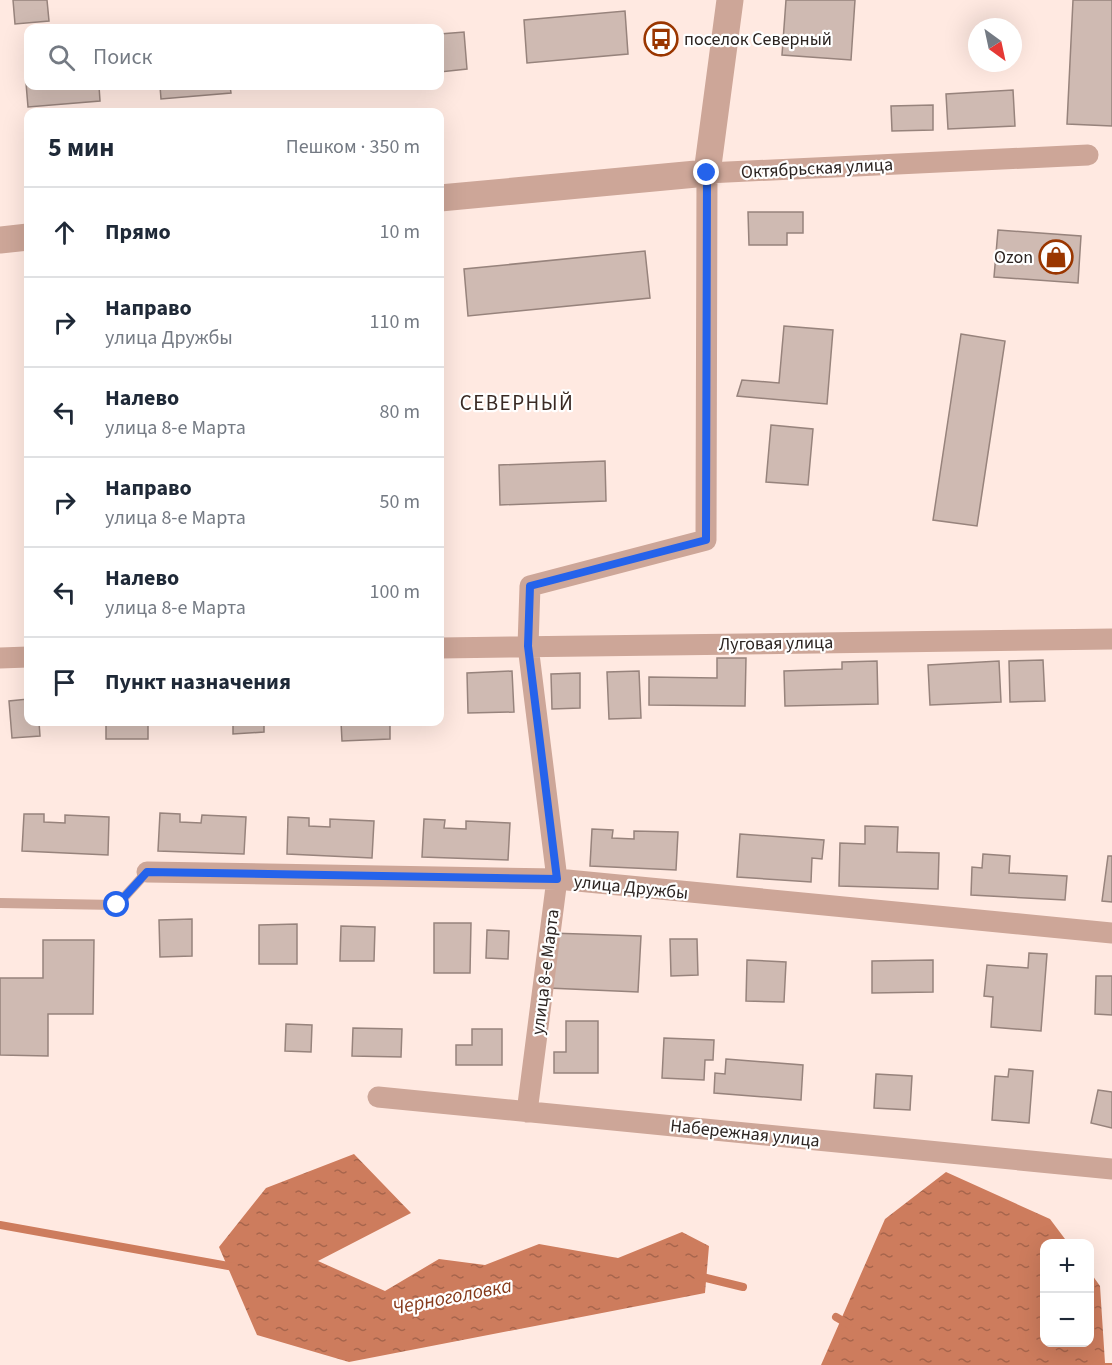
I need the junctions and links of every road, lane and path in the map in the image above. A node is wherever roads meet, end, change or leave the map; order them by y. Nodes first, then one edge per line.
1 (730, 0) edge
2 (1088, 154) dead end
3 (707, 173) junction
4 (444, 198) edge
5 (24, 237) edge
6 (0, 240) edge
7 (1112, 639) edge
8 (528, 646) junction
9 (444, 648) edge
10 (24, 657) edge
11 (0, 658) edge
12 (147, 872) joint
13 (557, 879) junction
14 (0, 903) edge
15 (1112, 933) edge
16 (378, 1097) dead end
17 (527, 1112) junction
18 (1112, 1169) edge

1 - 3 street, улица 8-е Марта
2 - 3 street, Октябрьская улица
3 - 4 street, Октябрьская улица
3 - 8 street, улица 8-е Марта
5 - 6 street
7 - 8 street, Луговая улица
8 - 9 street, Луговая улица
8 - 13 street, улица 8-е Марта
10 - 11 street
12 - 13 street, улица Дружбы
12 - 14 lane
13 - 15 street, улица Дружбы
13 - 17 street, улица 8-е Марта
16 - 17 street, Набережная улица
17 - 18 street, Набережная улица

